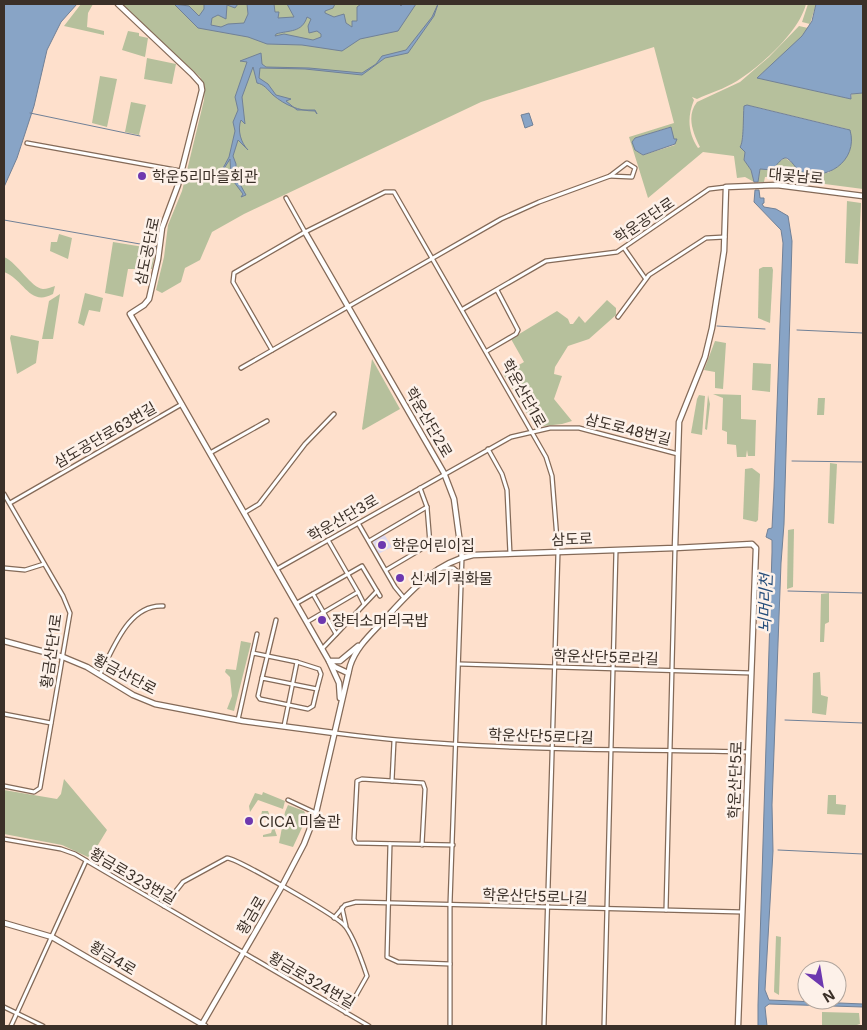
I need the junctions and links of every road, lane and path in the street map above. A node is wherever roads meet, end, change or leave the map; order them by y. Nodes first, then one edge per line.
1 (118, 4) edge
2 (27, 143) dead end
3 (182, 172) junction
4 (610, 176) junction
5 (726, 187) junction
6 (863, 196) edge
7 (286, 198) dead end
8 (305, 232) junction
9 (725, 237) junction
10 (624, 248) junction
11 (433, 258) junction
12 (645, 278) junction
13 (497, 290) junction
14 (349, 308) junction
15 (463, 309) junction
16 (618, 317) dead end
17 (272, 350) junction
18 (487, 351) junction
19 (241, 368) dead end
20 (182, 404) junction
21 (334, 414) dead end
22 (267, 421) dead end
23 (533, 432) junction
24 (488, 449) junction
25 (209, 453) junction
26 (678, 454) junction
27 (444, 473) junction
28 (420, 488) junction
29 (4, 494) edge
30 (10, 503) junction
31 (427, 507) junction
32 (244, 513) junction
33 (358, 523) junction
34 (328, 540) junction
35 (368, 541) junction
36 (745, 545) joint
37 (675, 548) junction
38 (616, 550) junction
39 (558, 552) junction
40 (510, 554) junction
41 (462, 558) junction
42 (44, 564) junction
43 (4, 568) edge
44 (440, 568) junction
45 (277, 569) junction
46 (386, 570) junction
47 (347, 574) junction
48 (462, 575) junction
49 (377, 591) junction
50 (358, 592) junction
51 (312, 594) junction
52 (380, 596) dead end
53 (404, 598) junction
54 (297, 603) junction
55 (364, 604) junction
56 (162, 606) dead end
57 (323, 612) junction
58 (276, 620) dead end
59 (307, 622) junction
60 (257, 634) dead end
61 (336, 634) junction
62 (368, 637) junction
63 (4, 642) edge
64 (322, 649) junction
65 (253, 653) junction
66 (267, 656) junction
67 (63, 657) junction
68 (330, 661) junction
69 (298, 662) junction
70 (460, 664) junction
71 (554, 667) junction
72 (612, 669) junction
73 (672, 671) junction
74 (348, 673) junction
75 (751, 673) junction
76 (100, 674) junction
77 (262, 678) junction
78 (293, 684) junction
79 (317, 689) junction
80 (340, 704) junction
81 (288, 705) junction
82 (4, 714) edge
83 (238, 720) junction
84 (51, 723) junction
85 (284, 727) junction
86 (334, 733) junction
87 (394, 741) junction
88 (456, 745) junction
89 (552, 747) junction
90 (611, 749) junction
91 (670, 750) junction
92 (748, 752) junction
93 (392, 781) junction
94 (4, 786) edge
95 (288, 800) dead end
96 (316, 813) junction
97 (4, 839) edge
98 (390, 844) junction
99 (422, 845) junction
100 (453, 845) junction
101 (86, 861) junction
102 (282, 886) junction
103 (388, 903) junction
104 (450, 904) junction
105 (164, 906) junction
106 (546, 907) junction
107 (342, 908) junction
108 (607, 909) junction
109 (666, 910) junction
110 (338, 911) junction
111 (742, 912) junction
112 (328, 914) junction
113 (334, 918) junction
114 (4, 923) edge
115 (346, 927) junction
116 (52, 937) junction
117 (244, 954) junction
118 (450, 964) junction
119 (4, 1007) edge
120 (18, 1012) junction
121 (346, 1013) junction
122 (12, 1026) edge
123 (43, 1026) edge
124 (203, 1026) edge
125 (369, 1026) edge
126 (450, 1026) edge
127 (544, 1026) edge
128 (604, 1026) edge
129 (738, 1026) edge

1 - 3 street, 삼도공단로
2 - 3 street
3 - 20 street, 삼도공단로
4 - 4 street
4 - 11 street
5 - 6 street, 대곶남로
5 - 9 street
5 - 10 street, 학운공단로
7 - 8 street, 학운산단2로
8 - 11 street, 학운산단1로
8 - 14 street, 학운산단2로
8 - 17 street
9 - 12 street
9 - 26 street
10 - 12 street
10 - 13 street, 학운공단로
11 - 14 street
11 - 15 street, 학운산단1로
12 - 16 street
13 - 15 street, 학운공단로
13 - 18 street
14 - 17 street
14 - 27 street, 학운산단2로
15 - 18 street, 학운산단1로
17 - 19 street
18 - 23 street, 학운산단1로
20 - 25 street, 삼도공단로
20 - 30 street, 삼도공단로63번길
21 - 32 street
22 - 25 street
23 - 24 street, 삼도로48번길
23 - 26 street, 삼도로48번길
23 - 39 street, 학운산단1로
24 - 27 street, 학운산단3로
24 - 40 street
25 - 32 street, 삼도공단로
26 - 37 street
27 - 28 street, 학운산단3로
27 - 41 street, 학운산단2로
28 - 31 street
28 - 33 street, 학운산단3로
29 - 30 street, 황금산단1로
30 - 42 street, 황금산단1로
31 - 35 street
31 - 46 street
32 - 45 street, 삼도공단로
33 - 34 street, 학운산단3로
33 - 35 street
34 - 45 street, 학운산단3로
34 - 47 street
35 - 46 street
36 - 37 street, 삼도로
36 - 75 street, 학운산단5로
37 - 38 street, 삼도로
37 - 73 street
38 - 39 street, 삼도로
38 - 72 street
39 - 40 street, 삼도로
39 - 71 street, 학운산단1로
40 - 41 street, 삼도로
41 - 44 street, 삼도로
41 - 48 street
42 - 43 street
42 - 67 street, 황금산단1로
44 - 48 street
44 - 53 street, 삼도로
45 - 54 street, 삼도공단로
46 - 53 street
47 - 49 street
47 - 50 street
47 - 51 street
48 - 70 street
49 - 52 street
49 - 55 street
50 - 55 street
50 - 57 street
51 - 54 street
51 - 57 street
53 - 62 street, 삼도로
54 - 59 street, 삼도공단로
55 - 61 street
56 - 76 street
57 - 59 street
57 - 61 street
58 - 66 street
59 - 64 street, 삼도공단로
60 - 65 street
61 - 64 street
62 - 68 street
62 - 74 street, 삼도로
63 - 67 street, 황금산단로
64 - 68 street, 삼도공단로
65 - 66 street
65 - 83 street
66 - 69 street
66 - 77 street
67 - 76 street, 황금산단로
67 - 84 street, 황금산단1로
68 - 74 street, 삼도공단로
68 - 80 street
69 - 78 street
69 - 79 street
70 - 71 street, 학운산단5로라길
70 - 88 street
71 - 72 street, 학운산단5로라길
71 - 89 street, 학운산단1로
72 - 73 street, 학운산단5로라길
72 - 90 street
73 - 75 street, 학운산단5로라길
73 - 91 street
74 - 80 street, 삼도로
75 - 92 street, 학운산단5로
76 - 83 street, 황금산단로
77 - 78 street
77 - 81 street
78 - 79 street
78 - 81 street
79 - 81 street
80 - 86 street, 삼도로
81 - 85 street
82 - 84 street
83 - 85 street, 황금산단로
84 - 94 street, 황금산단1로
85 - 86 street, 황금산단로
86 - 87 street, 학운산단5로다길
86 - 96 street, 삼도로
87 - 88 street, 학운산단5로다길
87 - 93 street
88 - 89 street, 학운산단5로다길
88 - 100 street
89 - 90 street, 학운산단5로다길
89 - 106 street, 학운산단1로
90 - 91 street, 학운산단5로다길
90 - 108 street
91 - 92 street, 학운산단5로다길
91 - 109 street
92 - 111 street, 학운산단5로
93 - 98 street
93 - 99 street
95 - 96 street
96 - 102 street, 황금로
97 - 101 street, 황금로323번길
98 - 99 street
98 - 103 street
99 - 100 street
100 - 104 street
101 - 105 street, 황금로323번길
101 - 116 street
102 - 105 street
102 - 112 street
102 - 117 street, 황금로
103 - 104 street, 학운산단5로나길
103 - 107 street, 학운산단5로나길
103 - 118 street
104 - 106 street, 학운산단5로나길
104 - 118 street
105 - 117 street, 황금로323번길
106 - 108 street, 학운산단5로나길
106 - 127 street, 학운산단1로
107 - 110 street, 학운산단5로나길
107 - 115 street
108 - 109 street, 학운산단5로나길
108 - 128 street
109 - 111 street, 학운산단5로나길
110 - 112 street
110 - 113 street, 학운산단5로나길
111 - 129 street, 학운산단5로
112 - 113 street
113 - 115 street
114 - 116 street, 황금4로
115 - 121 street
116 - 120 street
116 - 124 street, 황금4로
117 - 121 street, 황금로324번길
117 - 124 street, 황금로
118 - 126 street
119 - 120 street
120 - 122 street
120 - 123 street
121 - 125 street, 황금로324번길

